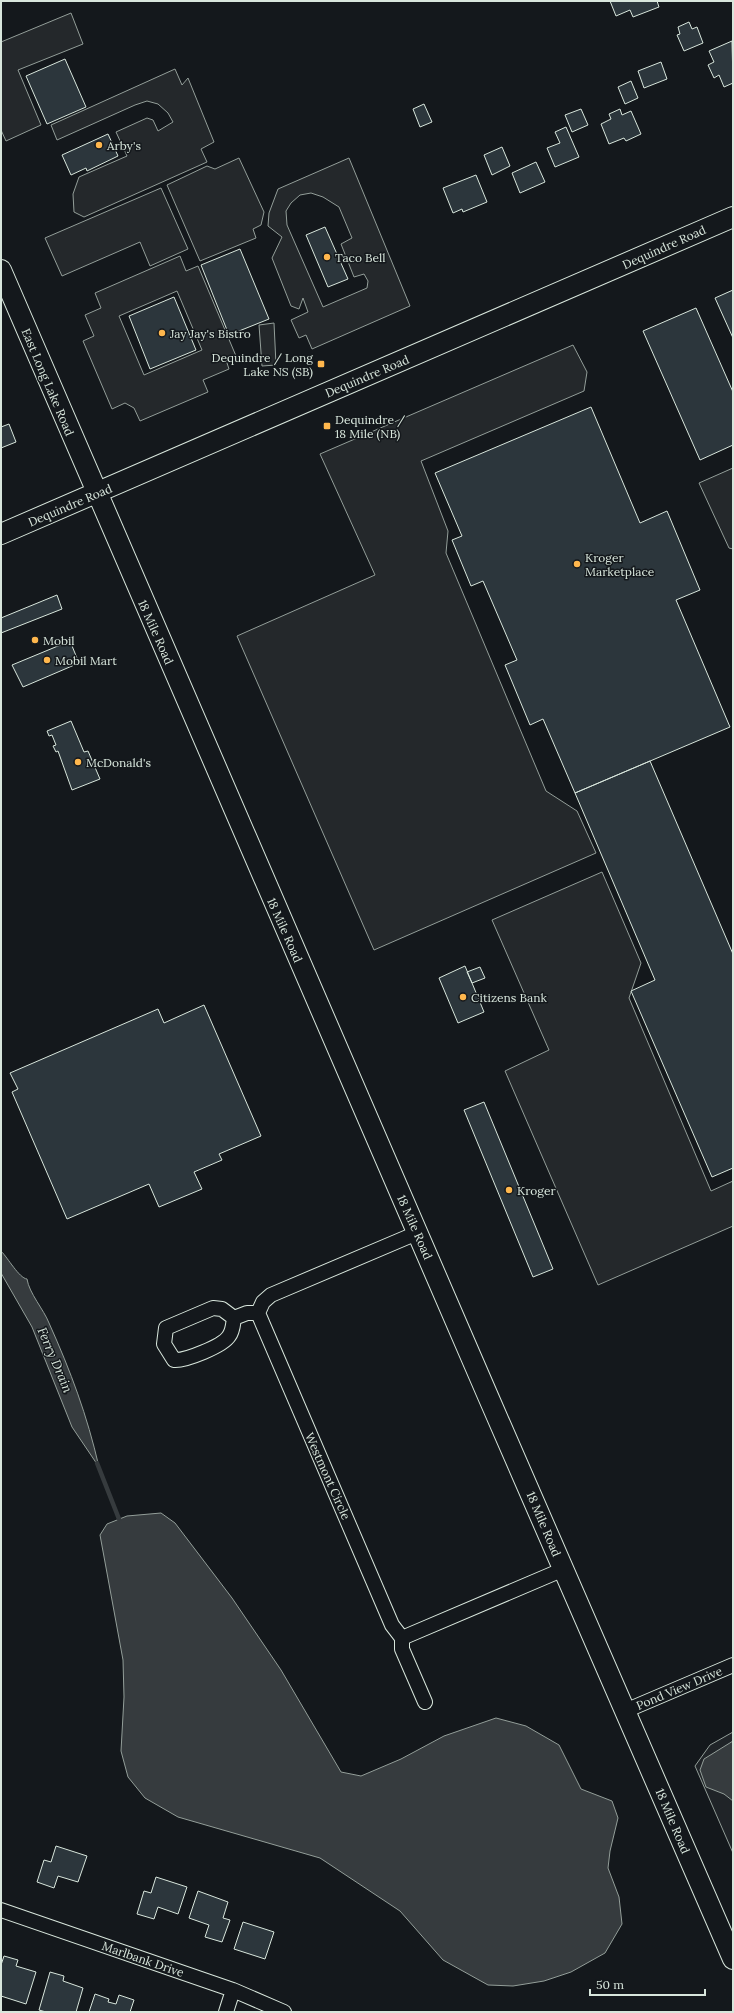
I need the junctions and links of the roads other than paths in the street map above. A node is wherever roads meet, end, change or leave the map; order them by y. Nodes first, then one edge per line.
1 (733, 217) edge
2 (1, 270) edge
3 (96, 494) junction
4 (1, 534) edge
5 (417, 1233) junction
6 (258, 1313) junction
7 (234, 1318) junction
8 (564, 1569) junction
9 (402, 1638) junction
10 (733, 1664) edge
11 (425, 1702) dead end
12 (625, 1711) junction
13 (1, 1910) edge
14 (733, 1960) edge
15 (233, 1990) junction
16 (226, 2012) edge
17 (284, 2012) edge

1 - 3 main road, Dequindre Road
2 - 3 main road, East Long Lake Road
3 - 4 main road, Dequindre Road
3 - 5 main road, 18 Mile Road
5 - 6 street
5 - 8 main road, 18 Mile Road
6 - 7 street
6 - 9 street, Westmont Circle
7 - 7 street
8 - 9 street
8 - 12 main road, 18 Mile Road
9 - 11 street, Westmont Circle
10 - 12 street, Pond View Drive
12 - 14 main road, 18 Mile Road
13 - 15 street, Marlbank Drive
15 - 16 street
15 - 17 street, Marlbank Drive

